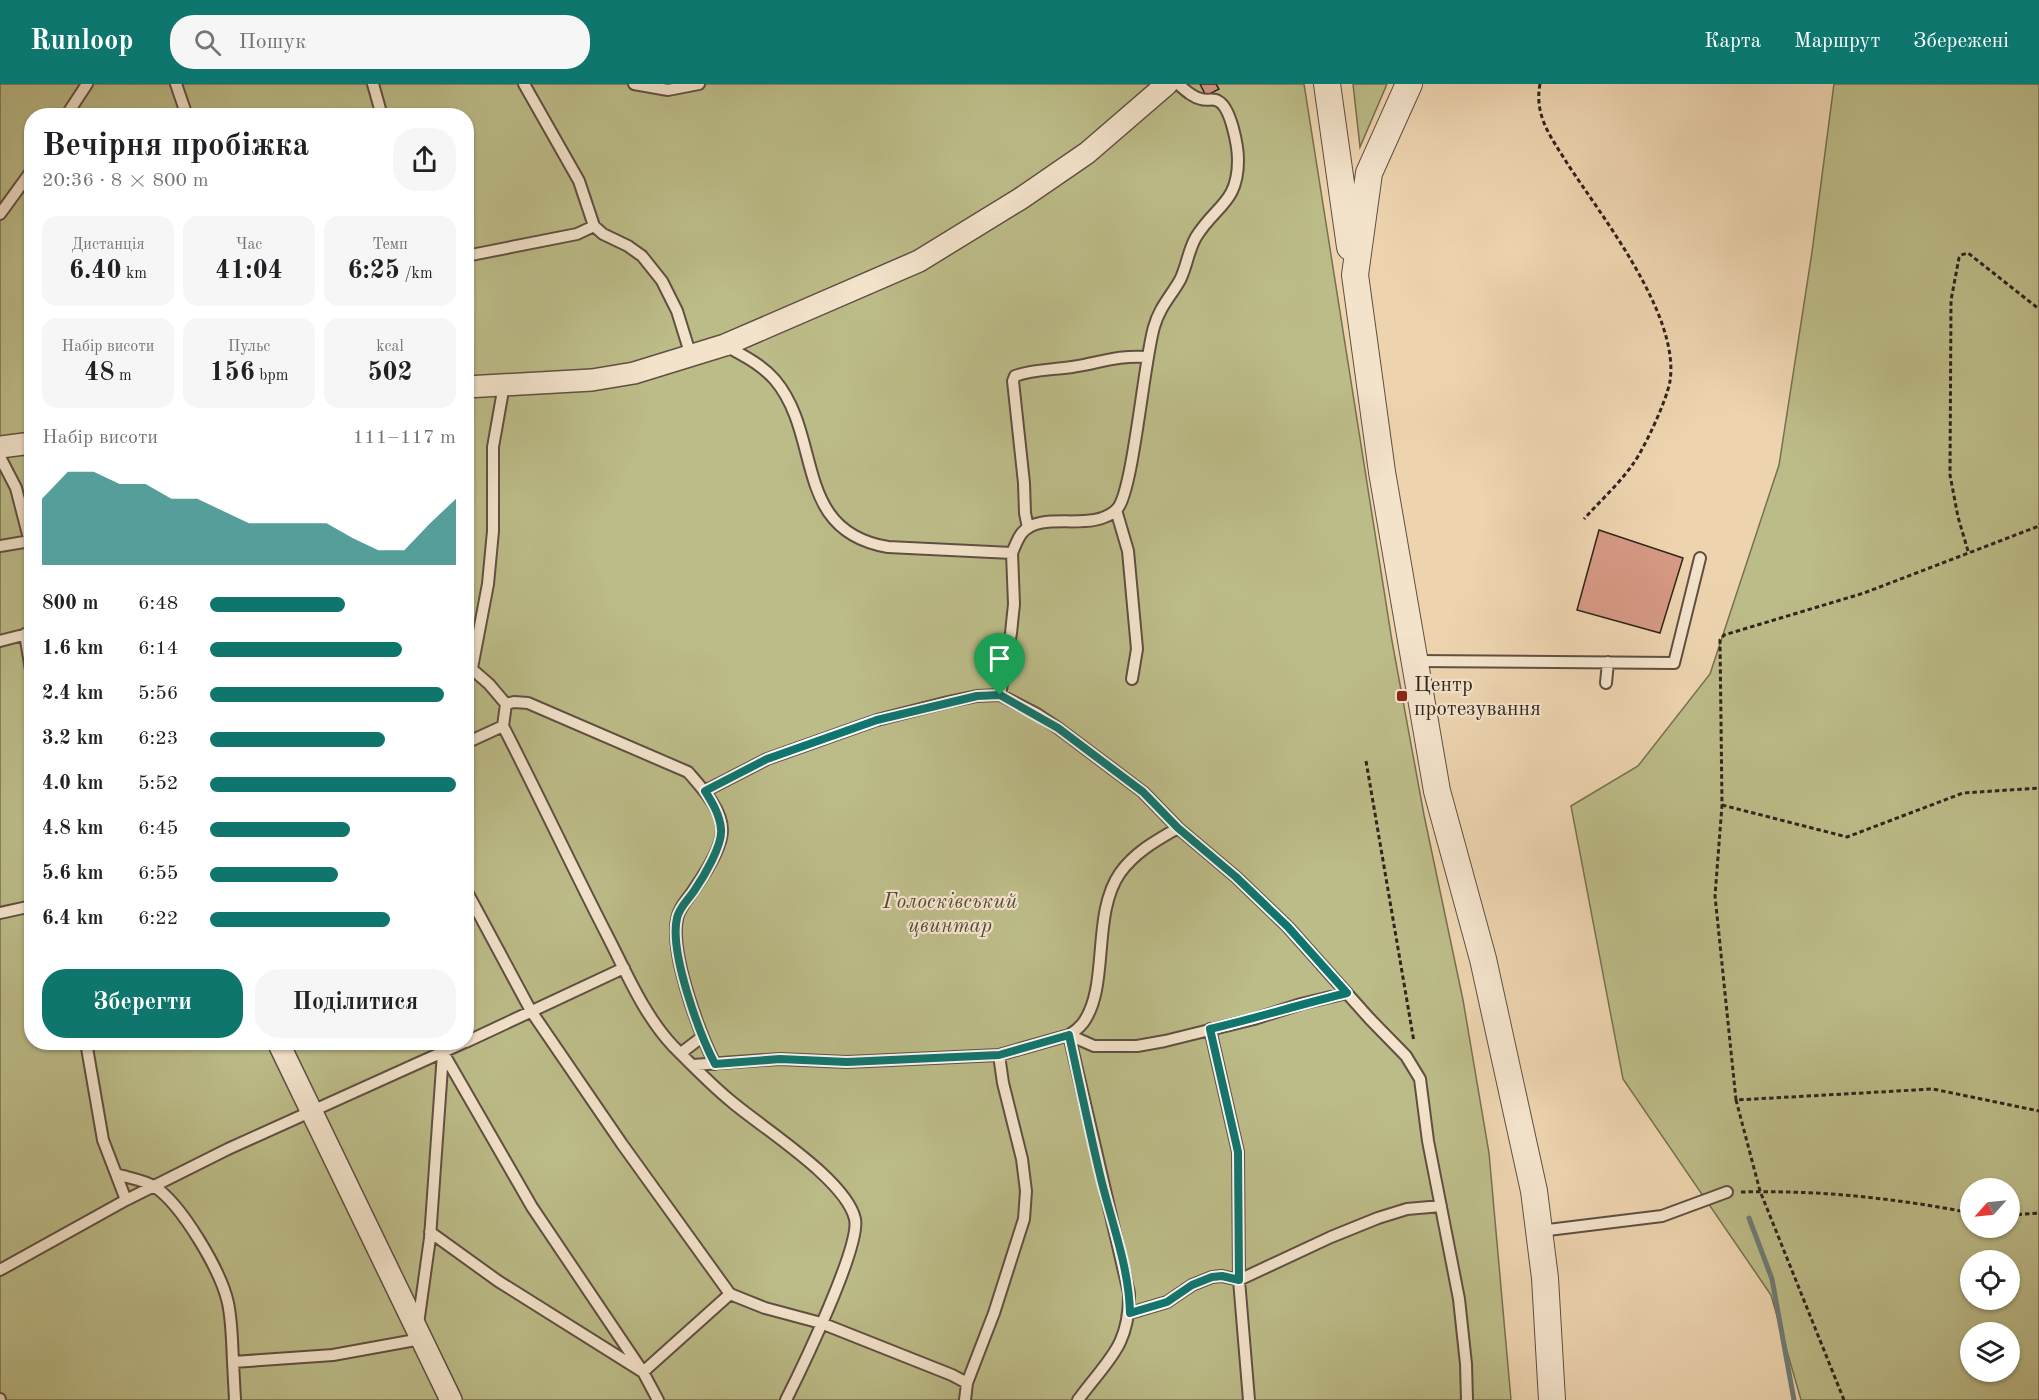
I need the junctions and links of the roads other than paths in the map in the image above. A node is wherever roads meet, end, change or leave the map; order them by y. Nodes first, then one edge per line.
1 (87, 84) edge
2 (176, 84) edge
3 (373, 84) edge
4 (634, 84) edge
5 (699, 84) edge
6 (1167, 84) edge
7 (1178, 84) edge
8 (1327, 84) edge
9 (1409, 84) edge
10 (528, 85) edge
11 (71, 108) edge
12 (185, 108) edge
13 (380, 108) edge
14 (24, 181) edge
15 (0, 213) edge
16 (594, 226) junction
17 (474, 254) edge
18 (1354, 275) junction
19 (724, 345) junction
20 (691, 356) junction
21 (1147, 357) junction
22 (504, 385) junction
23 (474, 387) edge
24 (24, 444) edge
25 (0, 447) edge
26 (0, 457) edge
27 (1116, 510) junction
28 (24, 519) edge
29 (1028, 528) junction
30 (0, 546) edge
31 (24, 546) edge
32 (1012, 554) junction
33 (1700, 558) dead end
34 (24, 635) edge
35 (0, 641) edge
36 (474, 644) edge
37 (1414, 661) junction
38 (1608, 663) junction
39 (474, 671) edge
40 (1132, 679) dead end
41 (1606, 683) dead end
42 (1000, 695) junction
43 (506, 704) junction
44 (503, 726) junction
45 (474, 739) edge
46 (705, 791) junction
47 (1178, 828) junction
48 (474, 905) edge
49 (24, 908) edge
50 (0, 913) edge
51 (624, 968) junction
52 (1347, 993) junction
53 (531, 1011) junction
54 (1210, 1029) junction
55 (1069, 1035) junction
56 (702, 1037) junction
57 (474, 1038) edge
58 (87, 1050) edge
59 (282, 1050) edge
60 (441, 1050) edge
61 (449, 1050) edge
62 (443, 1053) junction
63 (681, 1053) junction
64 (999, 1055) junction
65 (715, 1064) junction
66 (693, 1065) junction
67 (312, 1111) junction
68 (116, 1174) junction
69 (154, 1186) junction
70 (1727, 1192) road end
71 (126, 1200) junction
72 (1441, 1206) junction
73 (1540, 1231) junction
74 (430, 1232) junction
75 (0, 1270) edge
76 (1239, 1280) junction
77 (730, 1294) junction
78 (1130, 1313) junction
79 (821, 1323) junction
80 (419, 1334) junction
81 (233, 1362) junction
82 (643, 1372) junction
83 (967, 1383) junction
84 (235, 1400) edge
85 (451, 1400) edge
86 (658, 1400) edge
87 (786, 1400) edge
88 (965, 1400) edge
89 (1078, 1400) edge
90 (1249, 1400) edge
91 (1467, 1400) edge
92 (1552, 1400) edge

1 - 11 lane
2 - 12 lane
3 - 13 lane
4 - 5 lane
6 - 19 street
7 - 21 lane
8 - 18 street
9 - 18 street
10 - 16 lane
14 - 15 lane
16 - 17 lane
16 - 20 lane
18 - 37 street
19 - 20 street
19 - 32 lane
20 - 22 street
21 - 27 lane
21 - 29 lane
22 - 23 street
22 - 36 lane
24 - 25 street
26 - 28 lane
27 - 29 lane
27 - 40 lane
29 - 32 lane
30 - 31 lane
32 - 42 lane
33 - 38 lane
34 - 35 lane
37 - 38 lane
37 - 73 street
38 - 41 lane
39 - 43 lane
42 - 46 lane
42 - 47 lane
43 - 44 lane
43 - 46 lane
44 - 45 lane
44 - 51 lane
46 - 56 lane
47 - 52 lane
47 - 55 lane
48 - 53 lane
49 - 50 lane
51 - 53 lane
51 - 63 lane
52 - 54 lane
52 - 72 lane
53 - 57 lane
53 - 77 lane
54 - 55 lane
54 - 76 lane
55 - 64 lane
55 - 78 lane
56 - 63 lane
56 - 65 lane
58 - 68 lane
59 - 67 street
60 - 62 lane
61 - 62 lane
62 - 67 lane
62 - 74 lane
62 - 82 lane
63 - 66 lane
64 - 65 lane
64 - 83 lane
65 - 66 lane
66 - 79 lane
67 - 69 lane
67 - 80 street
68 - 69 lane
68 - 71 lane
69 - 71 lane
69 - 81 lane
70 - 73 lane
71 - 75 lane
72 - 76 lane
72 - 91 lane
73 - 92 street
74 - 80 lane
74 - 82 lane
76 - 78 lane
76 - 90 lane
77 - 79 lane
77 - 82 lane
78 - 89 lane
79 - 83 lane
79 - 87 lane
80 - 81 lane
80 - 85 street
81 - 84 lane
82 - 86 lane
83 - 88 lane

